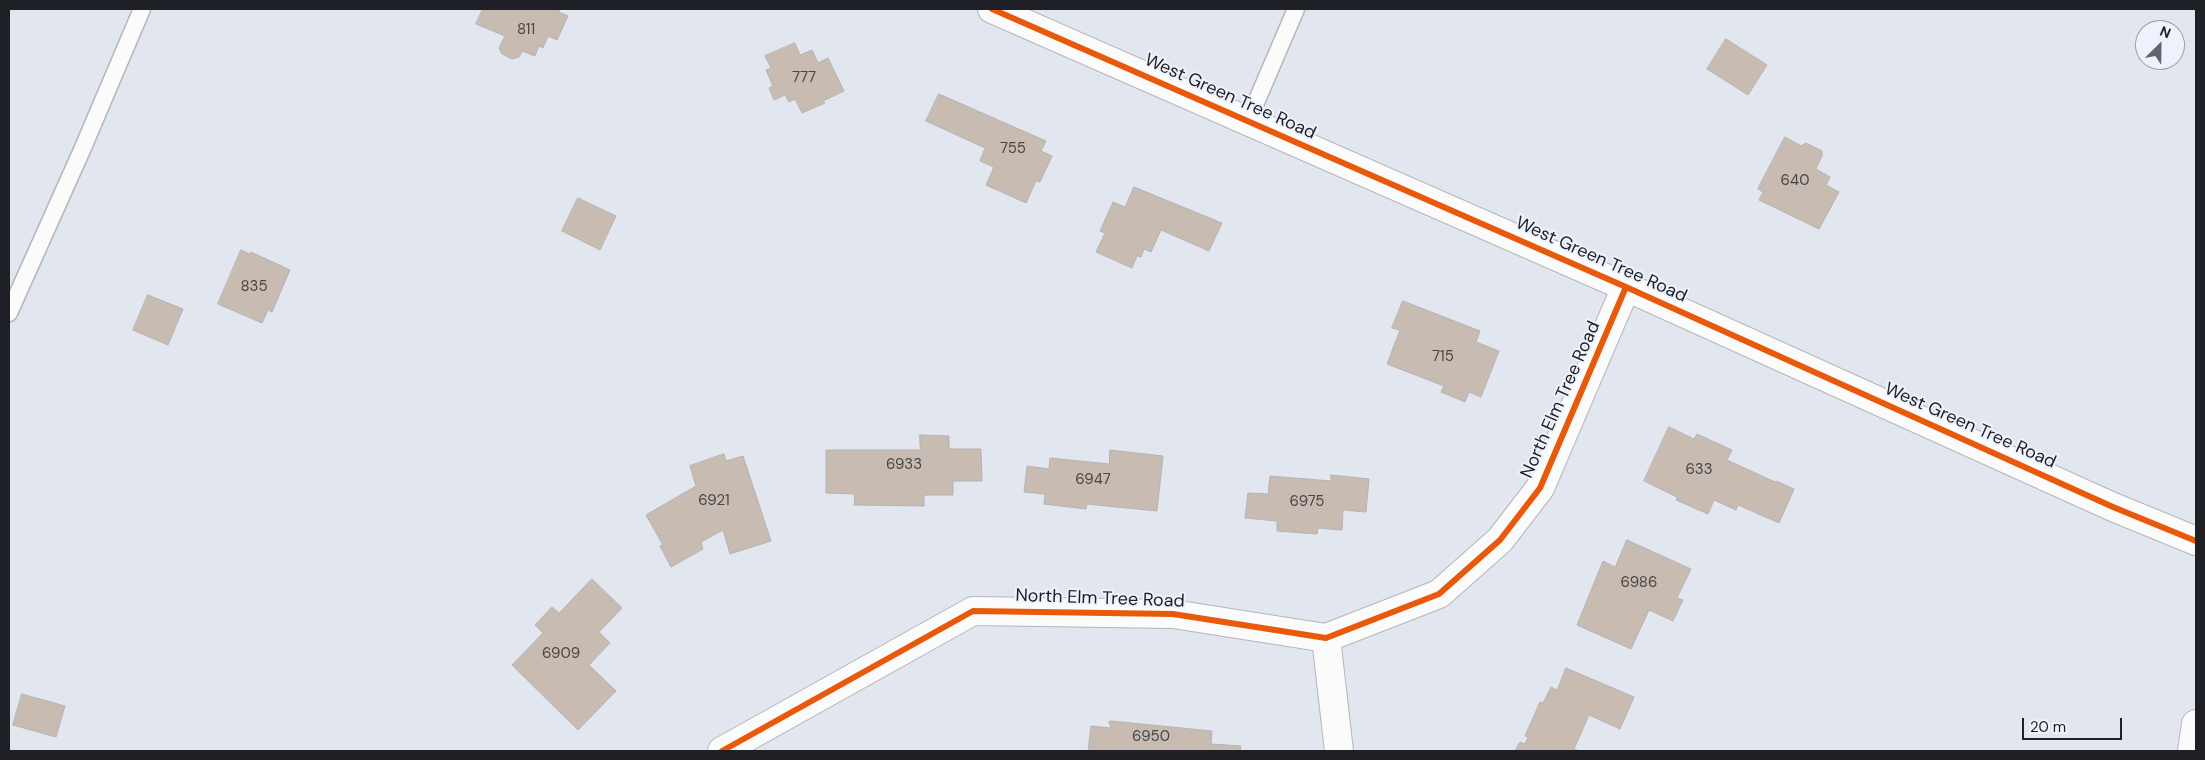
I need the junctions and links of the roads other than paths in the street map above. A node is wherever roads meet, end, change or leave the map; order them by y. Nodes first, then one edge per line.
1 (142, 9) edge
2 (992, 9) edge
3 (1296, 9) edge
4 (1248, 121) junction
5 (1626, 287) junction
6 (9, 313) edge
7 (2196, 541) edge
8 (1326, 638) junction
9 (2196, 724) edge
10 (722, 751) edge
11 (1339, 751) edge
12 (2192, 751) edge

1 - 6 lane
2 - 4 street, West Green Tree Road
3 - 4 lane
4 - 5 street, West Green Tree Road
5 - 7 street, West Green Tree Road
5 - 8 street, North Elm Tree Road
8 - 10 street, North Elm Tree Road
8 - 11 street
9 - 12 street

